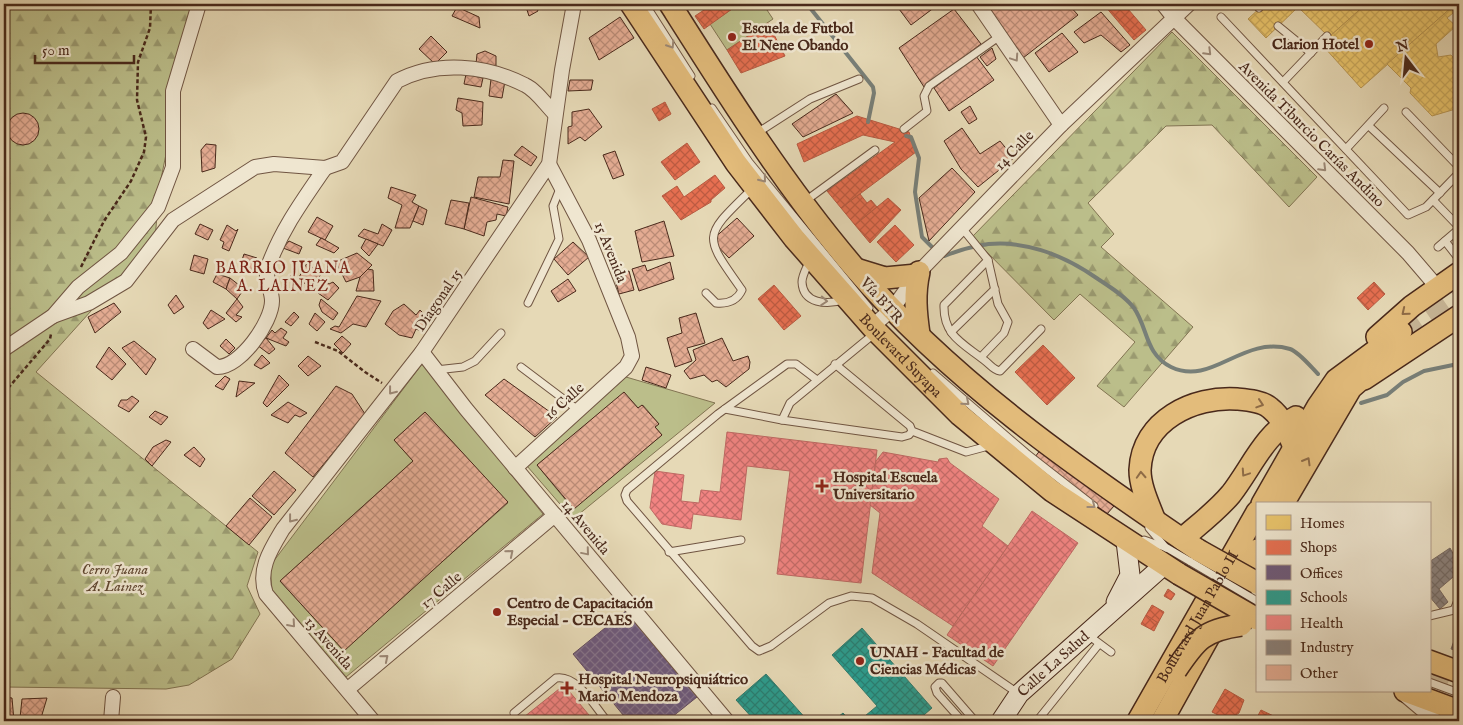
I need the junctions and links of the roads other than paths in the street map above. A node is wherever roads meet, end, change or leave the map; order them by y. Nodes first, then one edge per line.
1 (199, 4) edge
2 (574, 4) edge
3 (631, 4) edge
4 (645, 4) edge
5 (662, 4) edge
6 (670, 4) edge
7 (978, 4) edge
8 (1163, 4) edge
9 (1189, 4) edge
10 (1221, 17) dead end
11 (1174, 18) junction
12 (1278, 26) dead end
13 (1000, 36) junction
14 (1327, 36) dead end
15 (1311, 53) junction
16 (859, 79) dead end
17 (1284, 82) junction
18 (698, 87) dead end
19 (709, 103) dead end
20 (1384, 108) dead end
21 (1406, 112) dead end
22 (556, 114) junction
23 (1061, 126) junction
24 (1369, 126) junction
25 (904, 129) dead end
26 (755, 134) junction
27 (1346, 149) junction
28 (875, 150) dead end
29 (549, 164) junction
30 (325, 168) junction
31 (1459, 169) edge
32 (562, 186) junction
33 (754, 187) junction
34 (1440, 193) junction
35 (1433, 200) junction
36 (804, 202) junction
37 (962, 228) junction
38 (1459, 228) edge
39 (1445, 241) junction
40 (1438, 247) dead end
41 (812, 257) junction
42 (1459, 259) edge
43 (988, 260) junction
44 (927, 264) junction
45 (854, 268) junction
46 (1459, 273) edge
47 (1438, 288) junction
48 (995, 289) junction
49 (706, 293) dead end
50 (848, 298) junction
51 (528, 303) dead end
52 (53, 316) junction
53 (1459, 316) edge
54 (882, 321) junction
55 (1041, 329) dead end
56 (951, 332) junction
57 (501, 333) dead end
58 (919, 334) junction
59 (1403, 336) tunnel mouth
60 (4, 349) edge
61 (192, 349) dead end
62 (422, 352) junction
63 (632, 356) joint
64 (981, 357) junction
65 (835, 364) junction
66 (521, 367) dead end
67 (928, 369) dead end
68 (435, 370) junction
69 (817, 380) junction
70 (1344, 384) junction
71 (1318, 406) junction
72 (725, 409) junction
73 (578, 410) junction
74 (782, 420) junction
75 (1284, 424) junction
76 (912, 431) junction
77 (995, 444) junction
78 (1294, 447) junction
79 (515, 468) junction
80 (1263, 502) edge
81 (1284, 502) edge
82 (1103, 513) dead end
83 (1256, 514) edge
84 (555, 515) junction
85 (1110, 519) dead end
86 (1155, 521) junction
87 (1125, 533) junction
88 (741, 540) dead end
89 (669, 552) junction
90 (1256, 552) edge
91 (1180, 556) junction
92 (1256, 583) edge
93 (262, 585) joint
94 (1459, 598) edge
95 (1256, 599) edge
96 (1456, 610) edge
97 (1110, 611) junction
98 (1430, 616) edge
99 (1251, 624) edge
100 (1093, 638) junction
101 (1111, 652) dead end
102 (1430, 661) edge
103 (1459, 672) edge
104 (1430, 682) edge
105 (348, 689) junction
106 (1402, 692) edge
107 (1409, 692) edge
108 (1459, 693) edge
109 (1019, 694) junction
110 (113, 697) dead end
111 (1459, 711) edge
112 (514, 713) dead end
113 (973, 720) edge
114 (1003, 720) edge
115 (111, 721) edge
116 (373, 721) edge
117 (607, 721) edge
118 (727, 721) edge
119 (962, 721) edge
120 (1037, 721) edge
121 (1138, 721) edge
122 (1147, 721) edge
123 (1162, 721) edge
124 (1436, 721) edge

1 - 52 street
2 - 22 street, Diagonal 15
3 - 33 main road, Boulevard Suyapa
4 -> 18 lane
5 - 54 lane, Vía BTR
6 - 26 main road, Boulevard Suyapa
7 - 13 street
8 - 11 street, Avenida Tiburcio Carías Andino
9 - 11 street, 14 Calle
10 - 17 lane
11 - 23 street, 14 Calle
11 -> 47 street, Avenida Tiburcio Carías Andino
12 - 15 lane
13 -> 23 street
13 - 25 lane
14 - 15 lane
15 - 17 lane
16 - 26 lane
17 - 27 lane
19 -> 54 lane, Vía BTR
20 - 24 lane
21 - 31 lane
22 - 29 street, Diagonal 15
22 - 30 street
23 - 37 street, 14 Calle
24 - 27 lane
24 - 34 lane
26 - 36 main road, Boulevard Suyapa
27 - 35 lane
28 - 36 lane
29 - 32 street, 15 Avenida
29 - 62 street, Diagonal 15
30 - 52 street
30 - 61 street
31 - 34 lane
32 - 51 lane
32 - 63 street, 15 Avenida
33 - 41 main road, Boulevard Suyapa
33 - 49 lane
34 - 35 lane
35 - 38 lane
36 - 45 main road, Boulevard Suyapa
37 - 43 lane
37 - 44 street, 14 Calle
38 - 39 lane
39 - 40 lane
39 - 42 lane
41 - 50 main road, Boulevard Suyapa
41 -> 50 lane
43 - 48 lane
43 - 56 lane
44 - 45 main road
44 - 54 street, 14 Calle
44 - 58 main road
45 - 54 main road, Boulevard Suyapa
46 - 47 main road
47 -> 70 main road
48 - 56 lane
48 - 64 lane
50 - 54 main road, Boulevard Suyapa
52 - 60 street
53 - 70 main road
54 - 58 main road, Boulevard Suyapa
54 - 65 lane
54 - 77 main road, Boulevard Suyapa
54 - 91 lane, Vía BTR
55 - 64 lane
56 - 64 lane
57 - 68 lane
58 - 86 main road, Boulevard Suyapa
59 - 70 main road
62 - 68 street, 14 Avenida
62 -> 93 street, Diagonal 15
63 - 73 street, 16 Calle
65 - 69 lane
65 - 76 lane
66 - 73 lane
67 -> 82 lane
68 - 79 street, 14 Avenida
69 - 72 lane
69 - 74 lane
70 - 71 main road
81 -> 70 main road
71 - 75 main road
71 - 78 main road
72 - 74 lane
72 - 89 lane
73 - 79 street, 16 Calle
74 - 76 lane
75 - 78 main road
86 -> 75 main road
75 -> 91 main road
76 - 77 lane
77 - 87 main road, Boulevard Suyapa
78 - 80 main road
79 - 84 street, 14 Avenida
83 - 121 main road, Boulevard Juan Pablo II
105 -> 84 street, 17 Calle
84 -> 118 street, 14 Avenida
85 - 87 lane
86 - 91 main road, Boulevard Suyapa
87 - 91 main road, Boulevard Suyapa
87 - 97 main road, Calle La Salud
88 - 89 lane
89 - 109 lane
90 - 123 main road, Boulevard Juan Pablo II
91 - 92 main road, Boulevard Suyapa, bridge
91 - 95 lane, Vía BTR, bridge
91 - 97 main road, Calle La Salud
91 - 99 main road, Boulevard Suyapa, bridge
93 -> 105 street, 13 Avenida
94 - 96 lane
96 - 98 lane
97 - 100 main road, Calle La Salud
99 - 122 main road, bridge
100 - 101 lane
100 - 109 main road, Calle La Salud
100 - 120 lane
102 - 103 main road
104 - 108 lane
105 - 116 street, 13 Avenida
106 - 124 street
107 - 111 main road
109 - 114 main road, Calle La Salud
110 - 115 street
112 - 117 lane
113 - 119 lane

